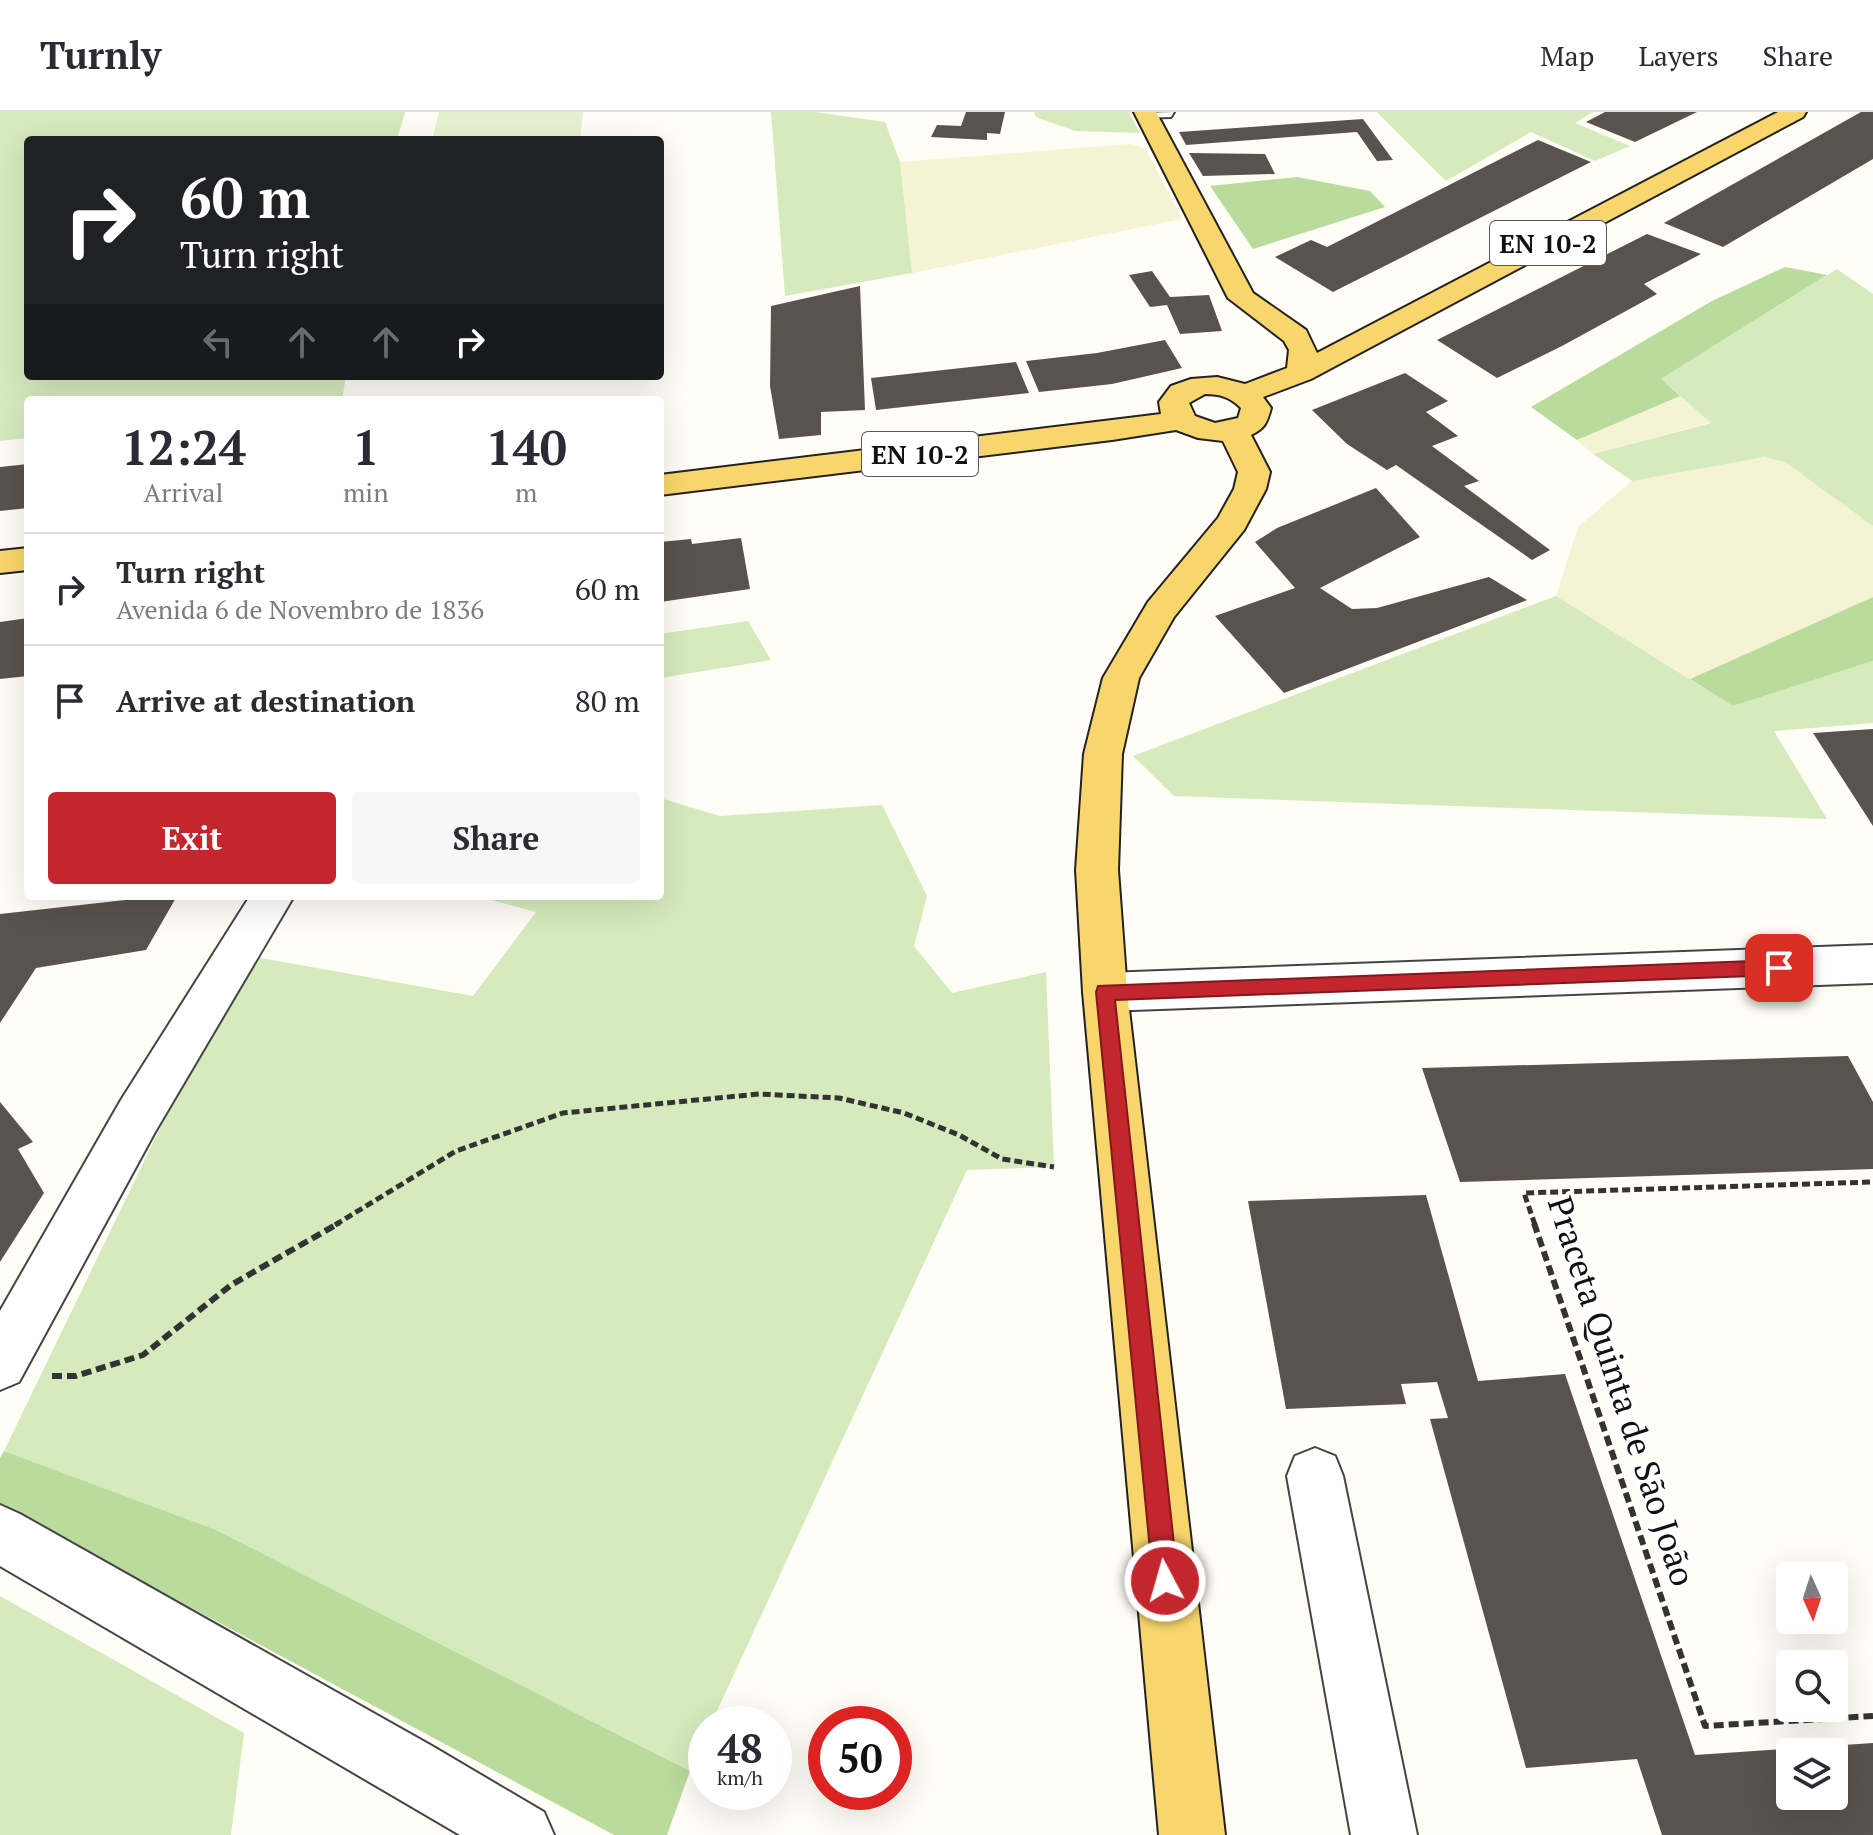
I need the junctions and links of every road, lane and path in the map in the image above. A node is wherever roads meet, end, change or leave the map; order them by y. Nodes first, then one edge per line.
1 (1145, 112) edge
2 (1163, 112) edge
3 (1795, 112) edge
4 (1301, 373) junction
5 (1244, 394) junction
6 (1179, 420) junction
7 (1234, 432) junction
8 (664, 485) edge
9 (24, 559) edge
10 (0, 562) edge
11 (271, 900) edge
12 (1873, 964) edge
13 (1105, 992) junction
14 (1054, 1167) dead end
15 (1873, 1182) edge
16 (0, 1363) edge
17 (45, 1376) dead end
18 (1315, 1476) dead end
19 (0, 1534) edge
20 (1873, 1716) edge
21 (521, 1835) edge
22 (1192, 1835) edge
23 (1384, 1835) edge

1 - 2 street
1 - 4 main road
3 - 4 main road, EN 10-2
4 - 5 main road, EN 10-2
5 - 6 main road
5 - 7 main road
6 - 7 main road, EN 10-2
6 - 8 main road, EN 10-2
7 - 13 main road
9 - 10 main road
11 - 16 street
12 - 13 street
13 - 22 main road
14 - 17 path
15 - 20 path, Praceta Quinta de São João
18 - 23 street
19 - 21 street

